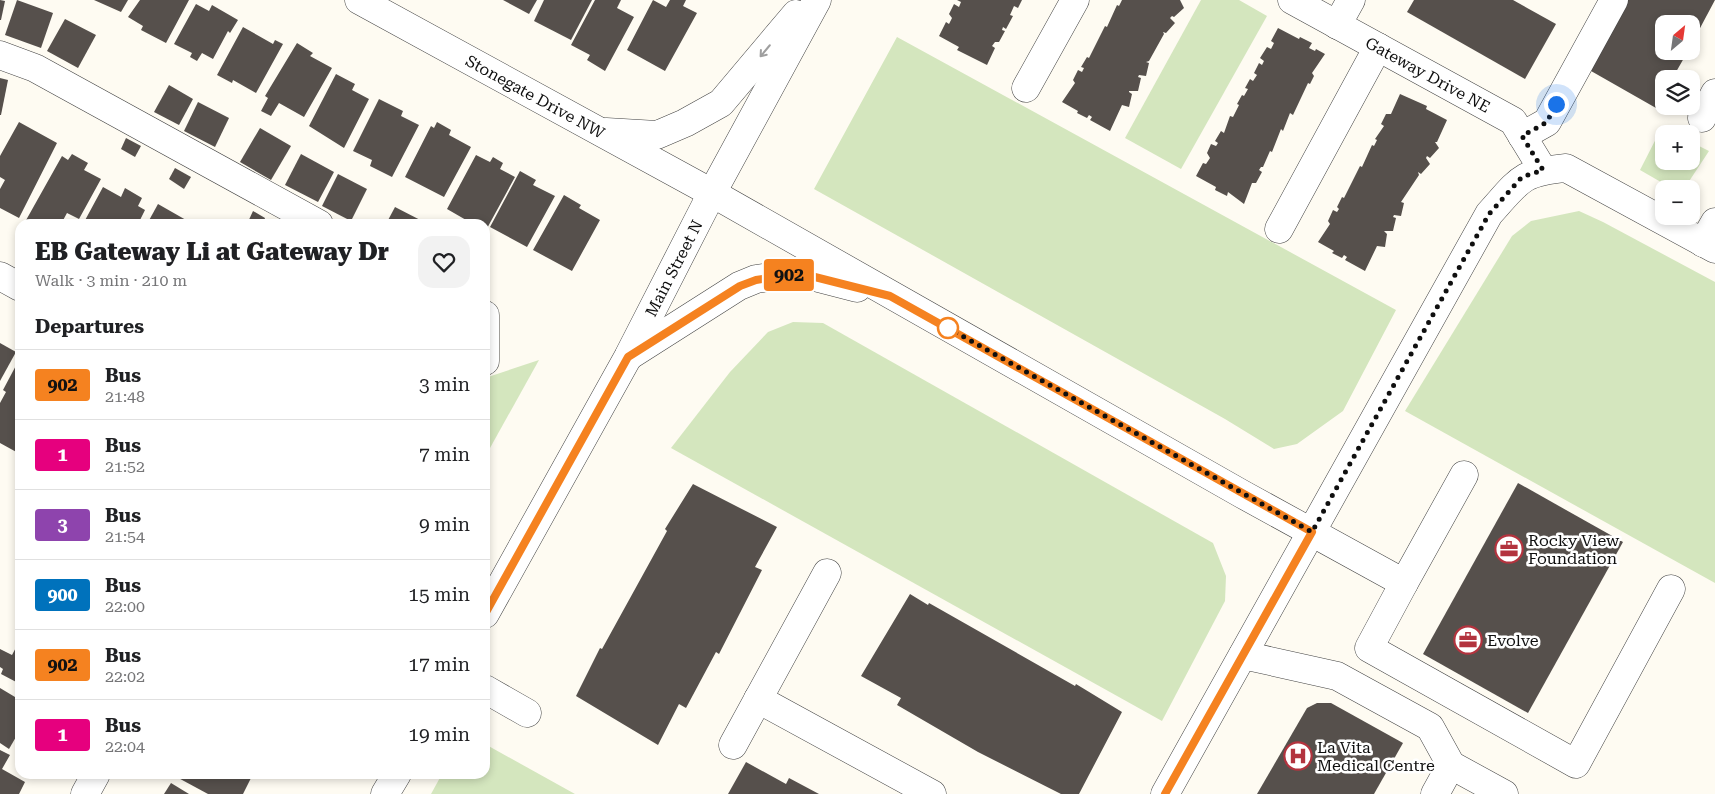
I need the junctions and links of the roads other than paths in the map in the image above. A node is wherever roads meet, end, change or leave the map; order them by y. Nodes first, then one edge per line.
1 (358, 0) edge
2 (808, 0) edge
3 (817, 0) edge
4 (1075, 0) edge
5 (1292, 0) edge
6 (1351, 0) edge
7 (1614, 0) edge
8 (1337, 25) junction
9 (1378, 47) junction
10 (0, 55) edge
11 (1026, 88) dead end
12 (1715, 93) edge
13 (1702, 118) dead end
14 (599, 132) junction
15 (1522, 136) junction
16 (1543, 170) junction
17 (712, 193) junction
18 (310, 219) edge
19 (1279, 228) dead end
20 (1711, 238) edge
21 (0, 276) edge
22 (15, 284) edge
23 (890, 296) junction
24 (628, 357) junction
25 (1464, 475) dead end
26 (1312, 532) junction
27 (827, 573) dead end
28 (1404, 583) junction
29 (1671, 589) dead end
30 (490, 605) edge
31 (1243, 655) junction
32 (490, 692) edge
33 (758, 699) junction
34 (527, 713) dead end
35 (734, 745) dead end
36 (1451, 765) junction
37 (93, 779) edge
38 (393, 779) edge
39 (85, 794) edge
40 (385, 794) edge
41 (932, 794) edge
42 (1165, 794) edge
43 (1435, 794) edge
44 (1504, 794) edge

1 - 14 street, Stonegate Drive NW
2 -> 14 street
3 - 17 street, Main Street N
4 - 11 street
5 - 8 street, Gateway Drive NE
6 - 8 street
7 - 15 street
8 - 9 street, Gateway Drive NE
9 - 15 street, Gateway Drive NE
9 - 19 street
10 - 18 street
12 - 13 street
14 - 17 street, Stonegate Drive NW
15 - 16 street, Gateway Drive NE
16 - 20 street
16 - 26 street
17 - 23 street, Stonegate Drive NW
17 - 24 street, Main Street N
21 - 22 street
23 - 24 street
23 - 26 street
24 - 30 street, Main Street N
25 - 28 street
26 - 28 street
26 - 31 street
27 - 33 street
28 - 29 street
31 - 36 street
31 - 42 street
32 - 34 street
33 - 35 street
33 - 41 street
36 - 43 street
36 - 44 street
37 - 39 street
38 - 40 street

